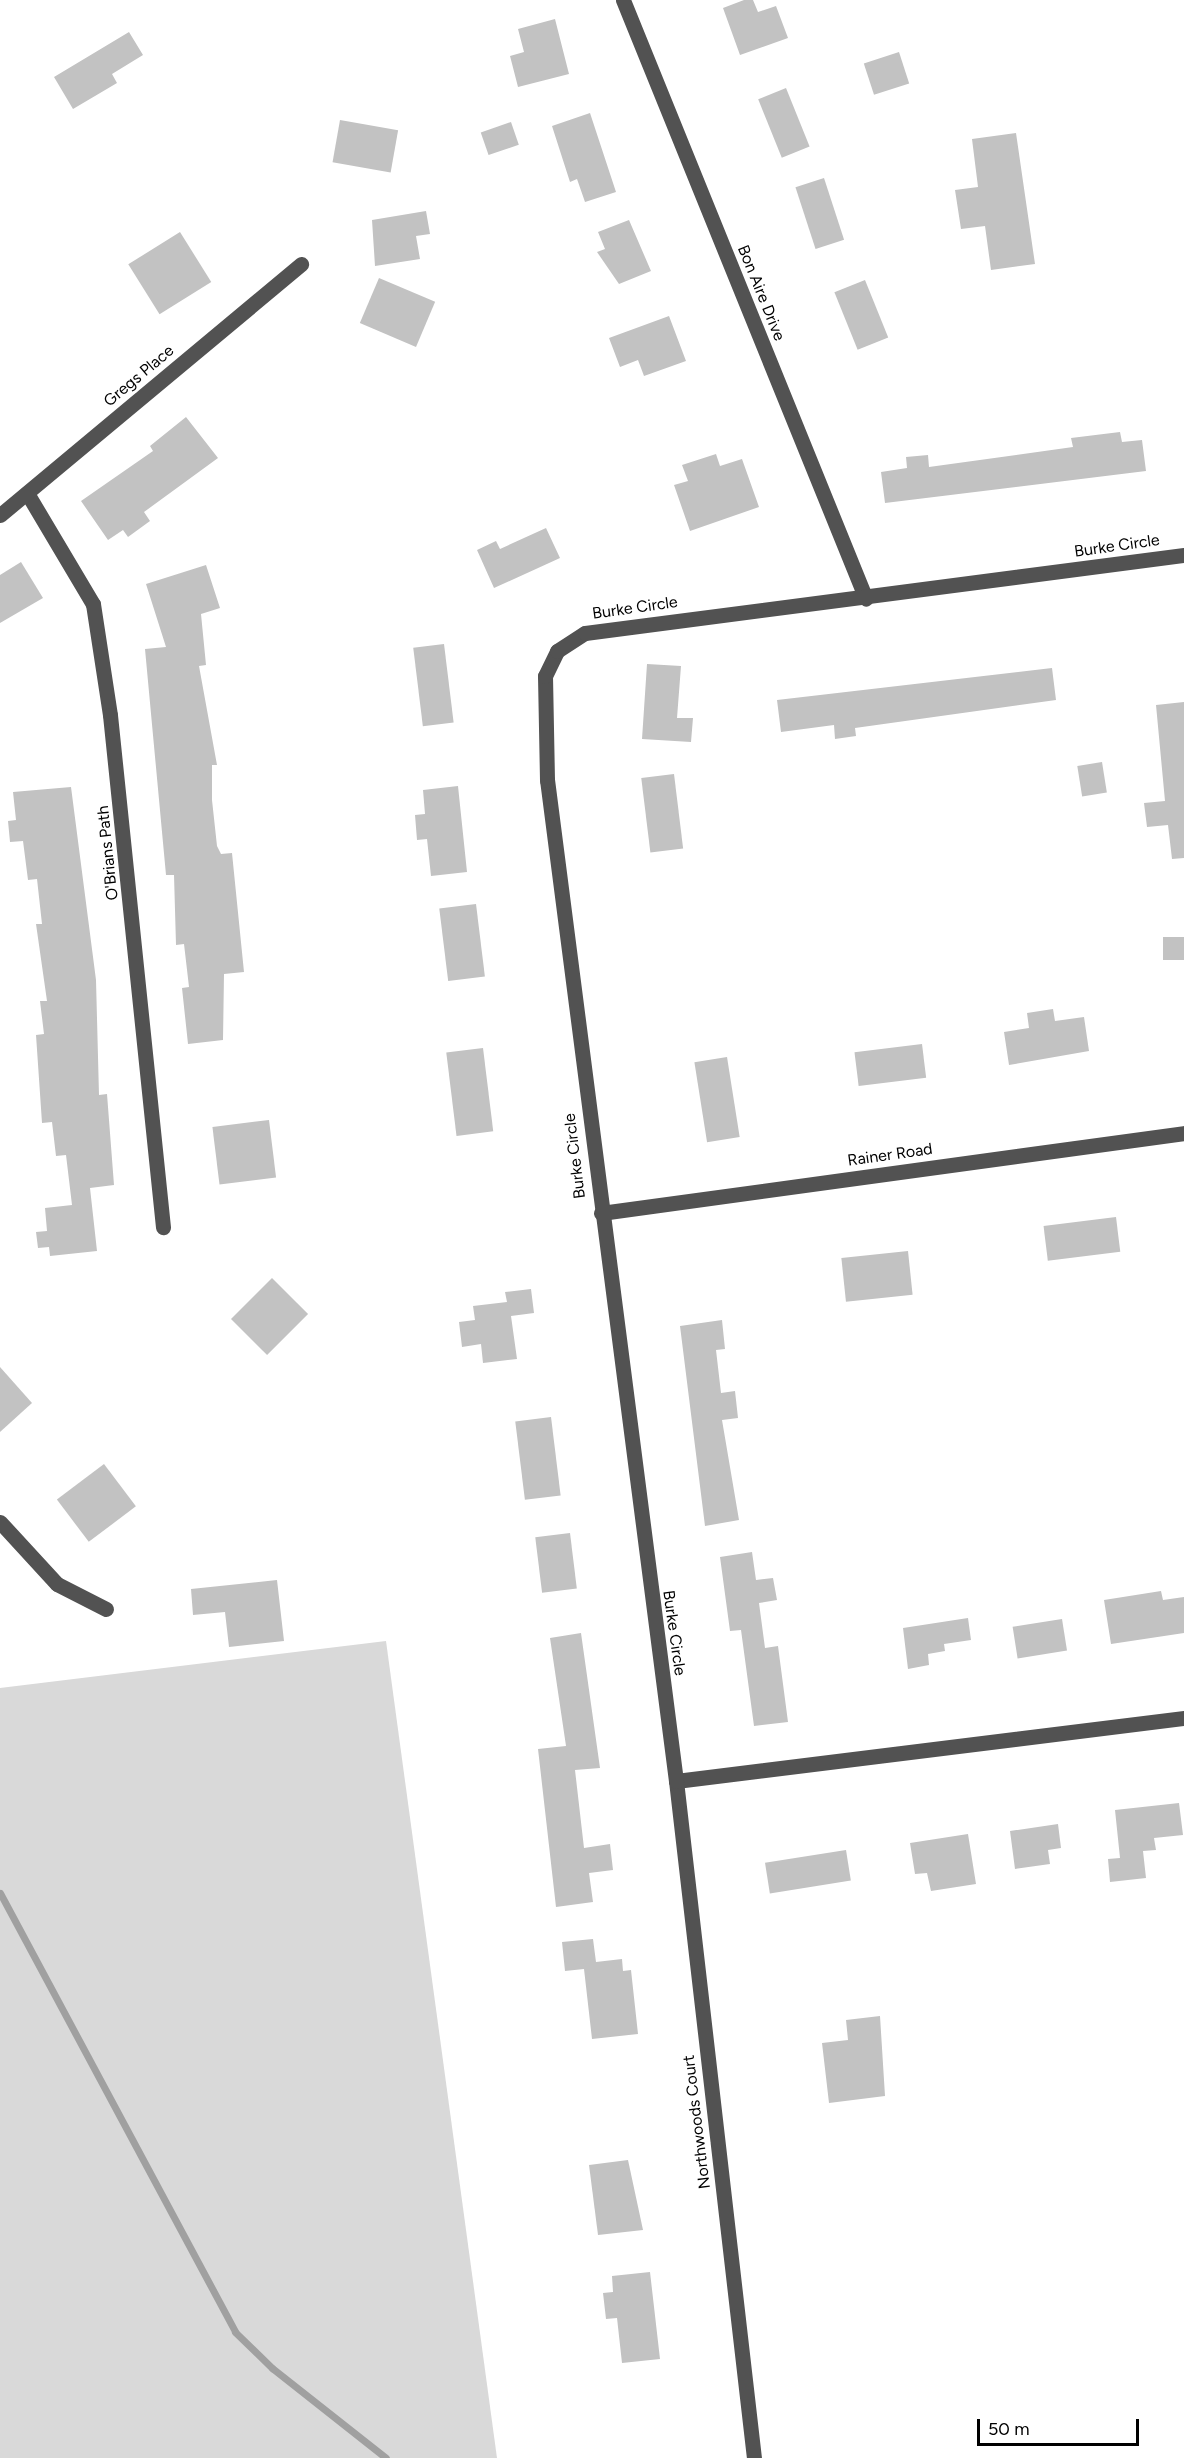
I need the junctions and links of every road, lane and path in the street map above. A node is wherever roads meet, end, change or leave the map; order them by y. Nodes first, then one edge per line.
1 (623, 0) edge
2 (301, 264) dead end
3 (27, 493) junction
4 (0, 515) edge
5 (1184, 555) edge
6 (866, 599) junction
7 (1184, 1133) edge
8 (600, 1214) junction
9 (163, 1227) dead end
10 (0, 1522) edge
11 (106, 1610) dead end
12 (1184, 1718) edge
13 (676, 1781) junction
14 (754, 2458) edge

1 - 6 street, Bon Aire Drive
2 - 3 street, Gregs Place
3 - 4 street, Gregs Place
3 - 9 street, O'Brians Path
5 - 6 street, Burke Circle
6 - 8 street, Burke Circle
7 - 8 street, Rainer Road
8 - 13 street, Burke Circle
10 - 11 street
12 - 13 street
13 - 14 street, Northwoods Court

